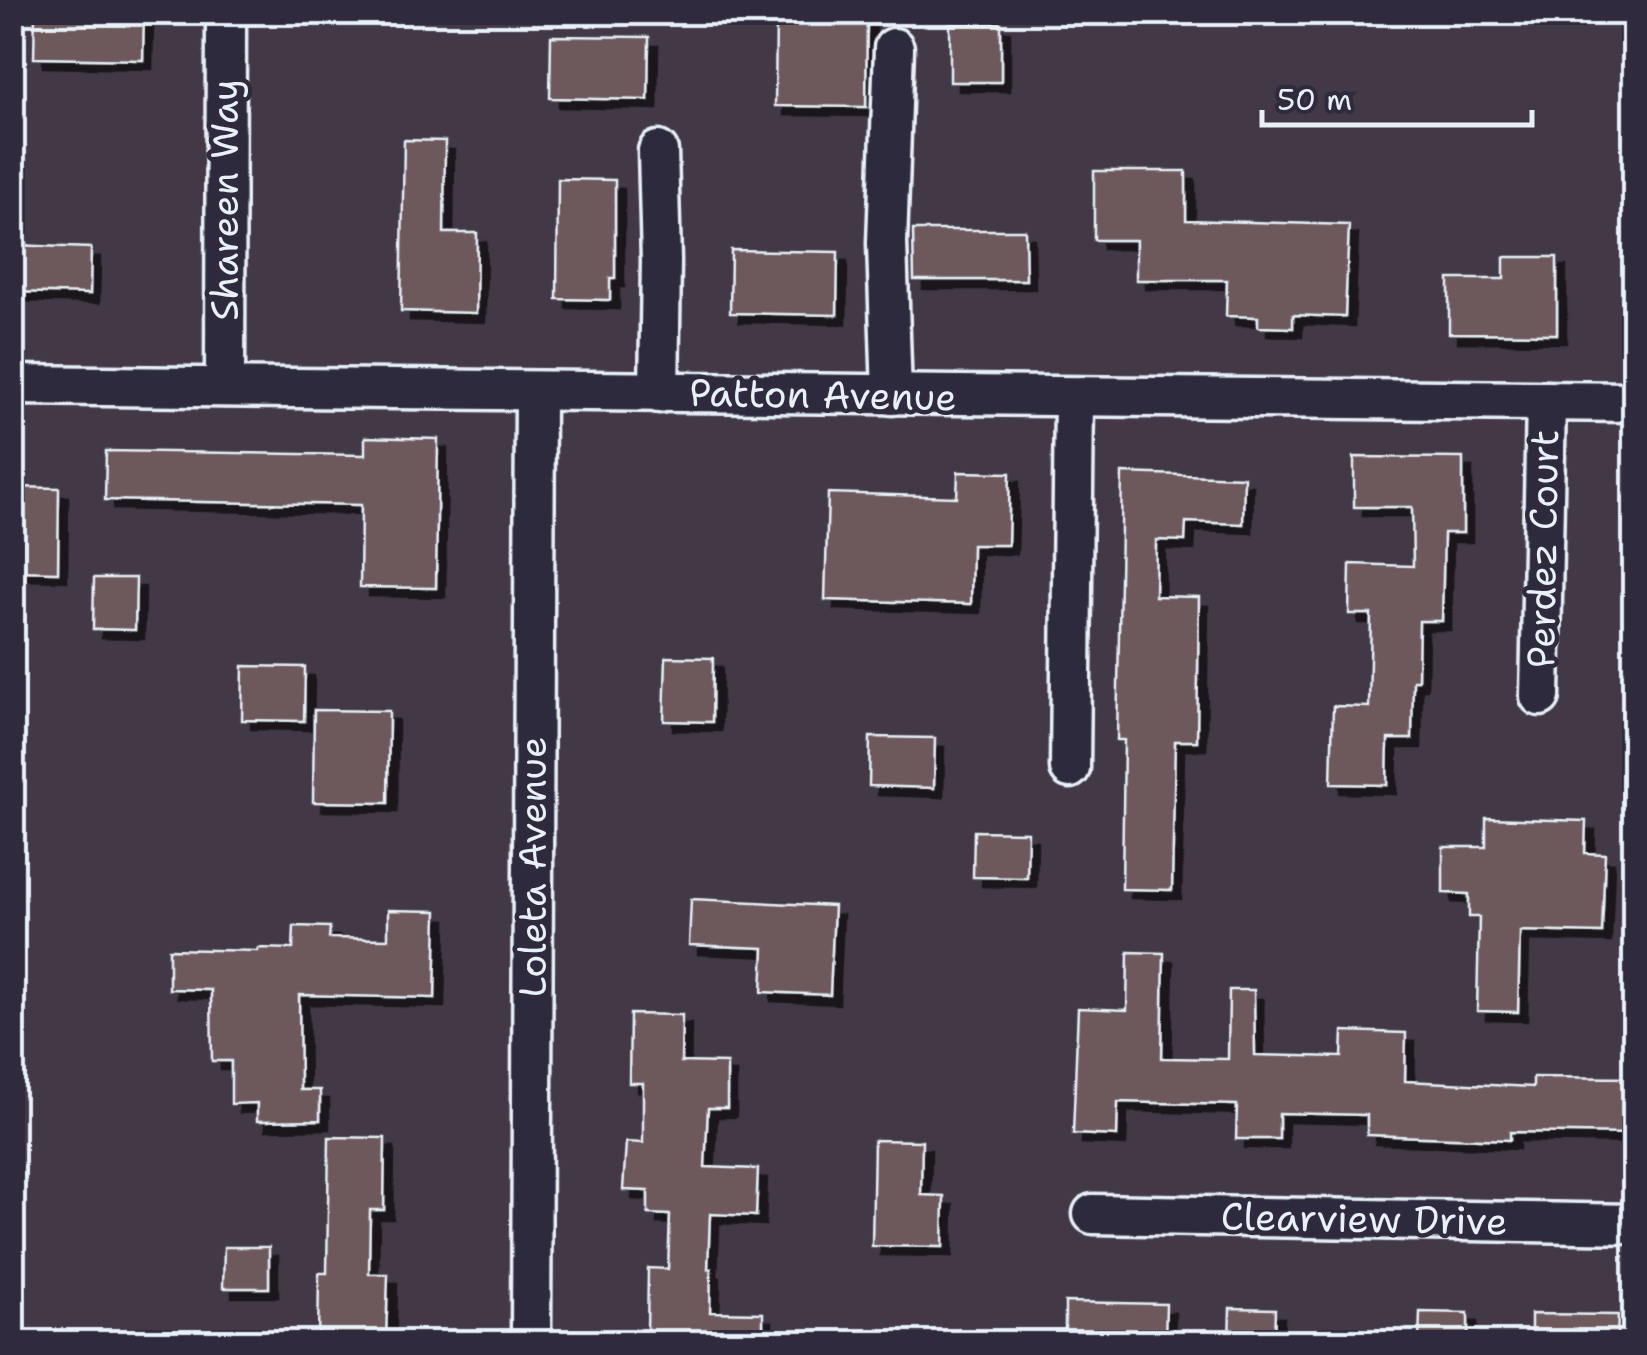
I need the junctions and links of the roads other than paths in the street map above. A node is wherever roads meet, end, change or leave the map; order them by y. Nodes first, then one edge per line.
1 (226, 12) edge
2 (894, 48) dead end
3 (658, 150) dead end
4 (12, 384) edge
5 (225, 387) junction
6 (536, 391) junction
7 (660, 393) junction
8 (892, 396) junction
9 (1074, 398) junction
10 (1546, 401) junction
11 (1634, 402) edge
12 (1540, 696) dead end
13 (1070, 768) dead end
14 (1092, 1214) dead end
15 (1634, 1224) edge
16 (531, 1342) edge

1 - 5 street, Shareen Way
2 - 8 street
3 - 7 street
4 - 5 street, Patton Avenue
5 - 6 street, Patton Avenue
6 - 7 street, Patton Avenue
6 - 16 street, Loleta Avenue
7 - 8 street, Patton Avenue
8 - 9 street, Patton Avenue
9 - 10 street, Patton Avenue
9 - 13 street
10 - 11 street, Patton Avenue
10 - 12 street, Perdez Court
14 - 15 street, Clearview Drive

